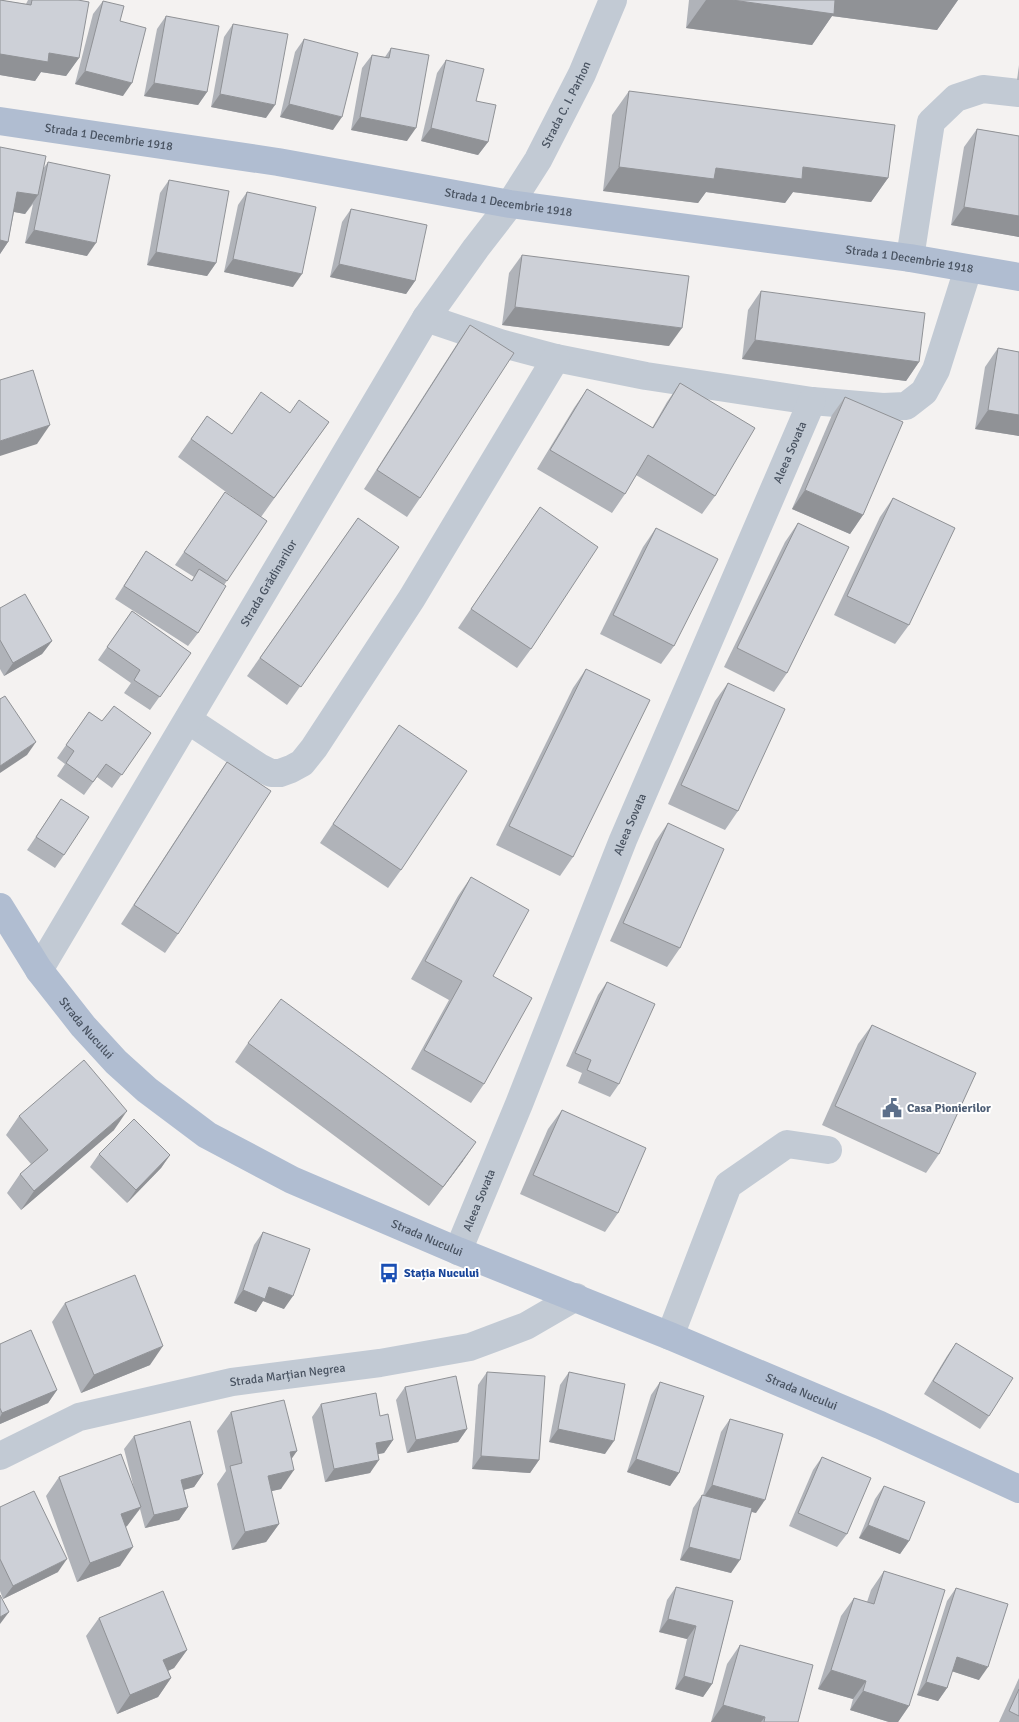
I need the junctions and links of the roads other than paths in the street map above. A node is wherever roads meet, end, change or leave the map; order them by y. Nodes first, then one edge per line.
1 (613, 0) edge
2 (1019, 93) edge
3 (0, 121) edge
4 (510, 204) junction
5 (910, 258) junction
6 (968, 269) junction
7 (1019, 277) edge
8 (426, 318) junction
9 (556, 358) junction
10 (812, 401) junction
11 (188, 720) junction
12 (0, 907) edge
13 (39, 970) junction
14 (828, 1150) dead end
15 (458, 1251) junction
16 (576, 1297) junction
17 (670, 1336) junction
18 (0, 1456) edge
19 (1019, 1489) edge

1 - 4 street, Strada C. I. Parhon
2 - 5 street
3 - 4 main road, Strada 1 Decembrie 1918
4 - 5 main road, Strada 1 Decembrie 1918
4 - 8 street, Strada Grădinarilor
5 - 6 main road, Strada 1 Decembrie 1918
6 - 7 main road, Strada 1 Decembrie 1918
6 - 10 street
8 - 9 street
8 - 11 street, Strada Grădinarilor
9 - 10 street
9 - 11 street
10 - 15 street, Aleea Sovata
11 - 13 street, Strada Grădinarilor
12 - 13 main road, Strada Nucului
13 - 15 main road, Strada Nucului
14 - 17 street
15 - 16 main road, Strada Nucului
16 - 17 main road, Strada Nucului
16 - 18 street, Strada Marțian Negrea
17 - 19 main road, Strada Nucului

